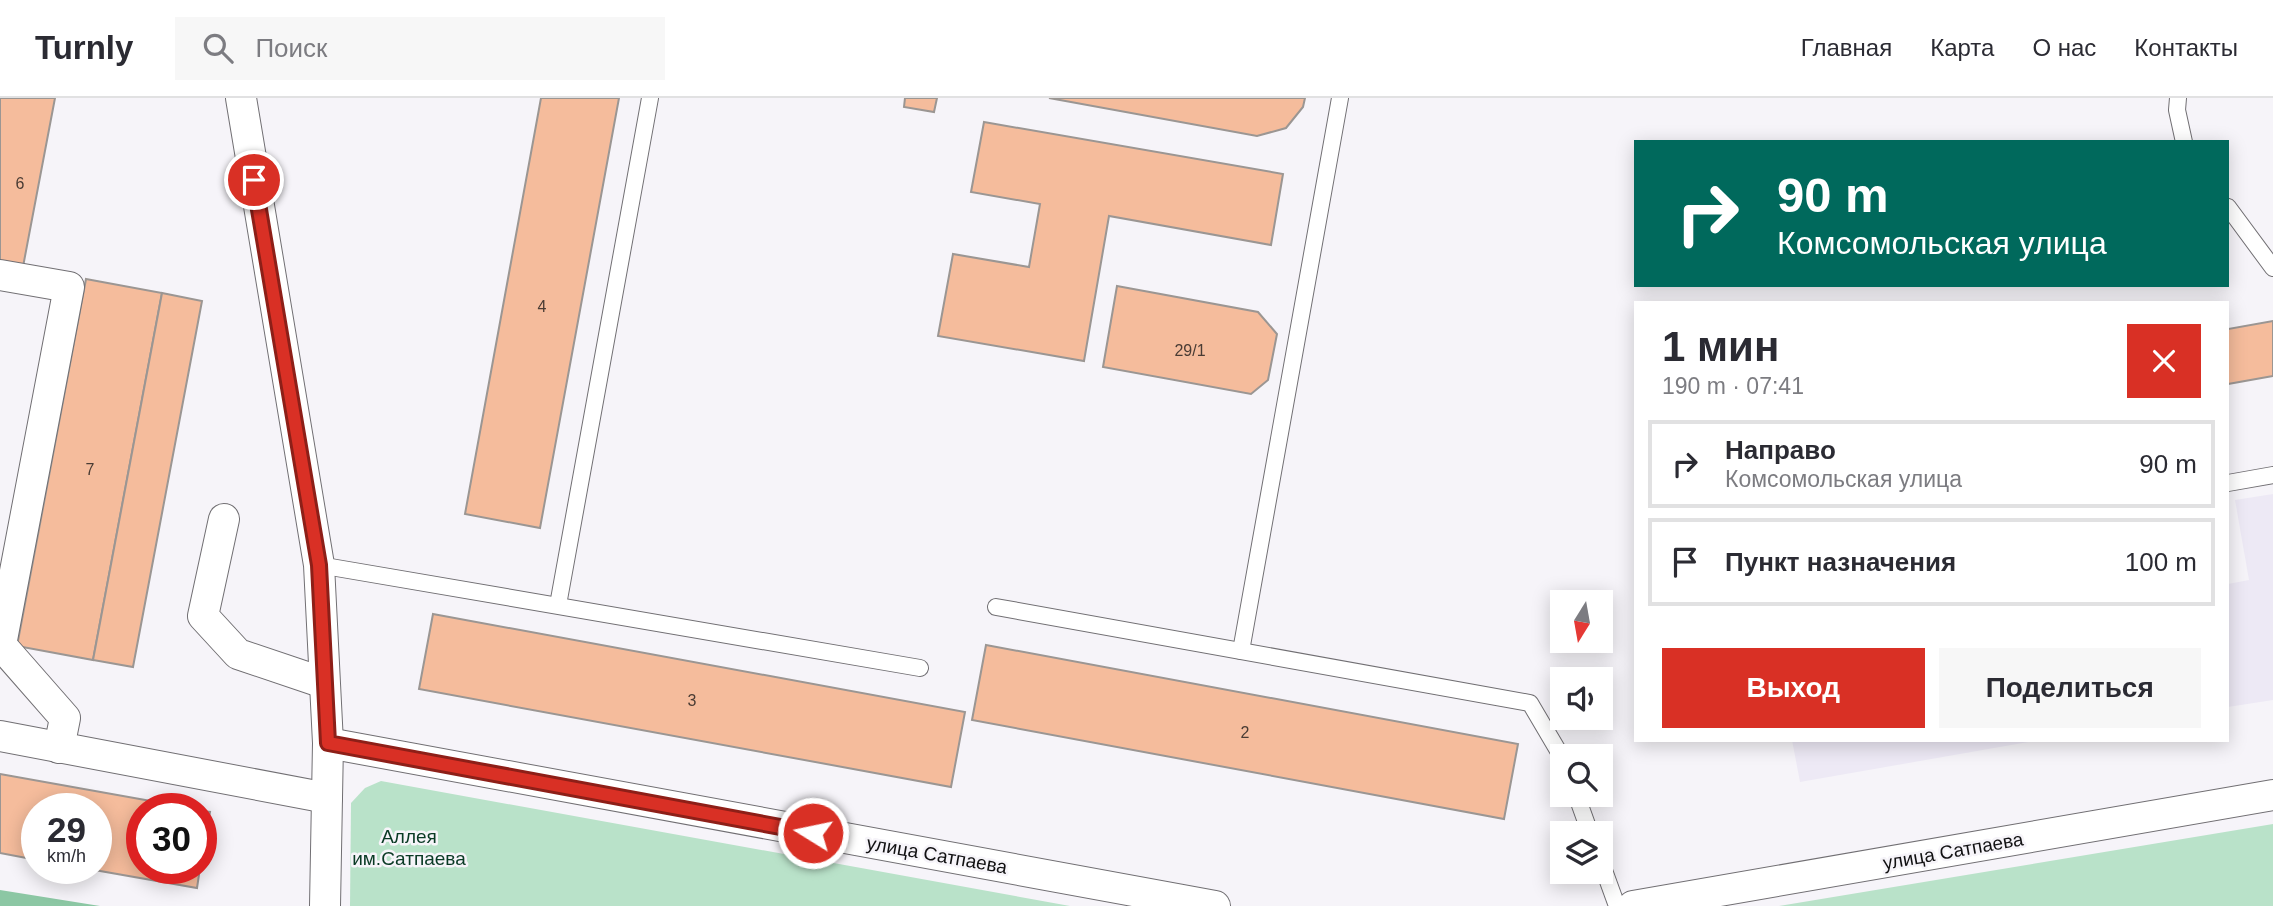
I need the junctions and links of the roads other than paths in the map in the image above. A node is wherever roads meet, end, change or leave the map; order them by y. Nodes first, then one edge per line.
1 (241, 98) edge
2 (650, 98) edge
3 (1340, 98) edge
4 (2178, 98) edge
5 (2184, 140) edge
6 (2229, 207) edge
7 (2273, 268) edge
8 (0, 275) edge
9 (2273, 475) edge
10 (2229, 483) edge
11 (224, 519) dead end
12 (319, 565) junction
13 (558, 605) junction
14 (996, 607) dead end
15 (1241, 651) junction
16 (920, 667) dead end
17 (324, 683) junction
18 (0, 736) edge
19 (328, 743) junction
20 (1554, 744) edge
21 (59, 748) junction
22 (2273, 795) edge
23 (327, 798) junction
24 (1609, 884) edge
25 (325, 906) edge
26 (1215, 906) edge
27 (1617, 906) edge
28 (1633, 906) edge

1 - 12 street
2 - 13 lane
3 - 15 lane
4 - 5 lane
6 - 7 lane
8 - 21 street
9 - 10 lane
11 - 17 street
12 - 13 lane
12 - 17 street
13 - 16 lane
14 - 15 lane
15 - 20 lane
17 - 19 street
18 - 21 street
19 - 23 street
19 - 26 street, улица Сатпаева
21 - 23 street
22 - 28 street, улица Сатпаева
23 - 25 street
24 - 27 lane

